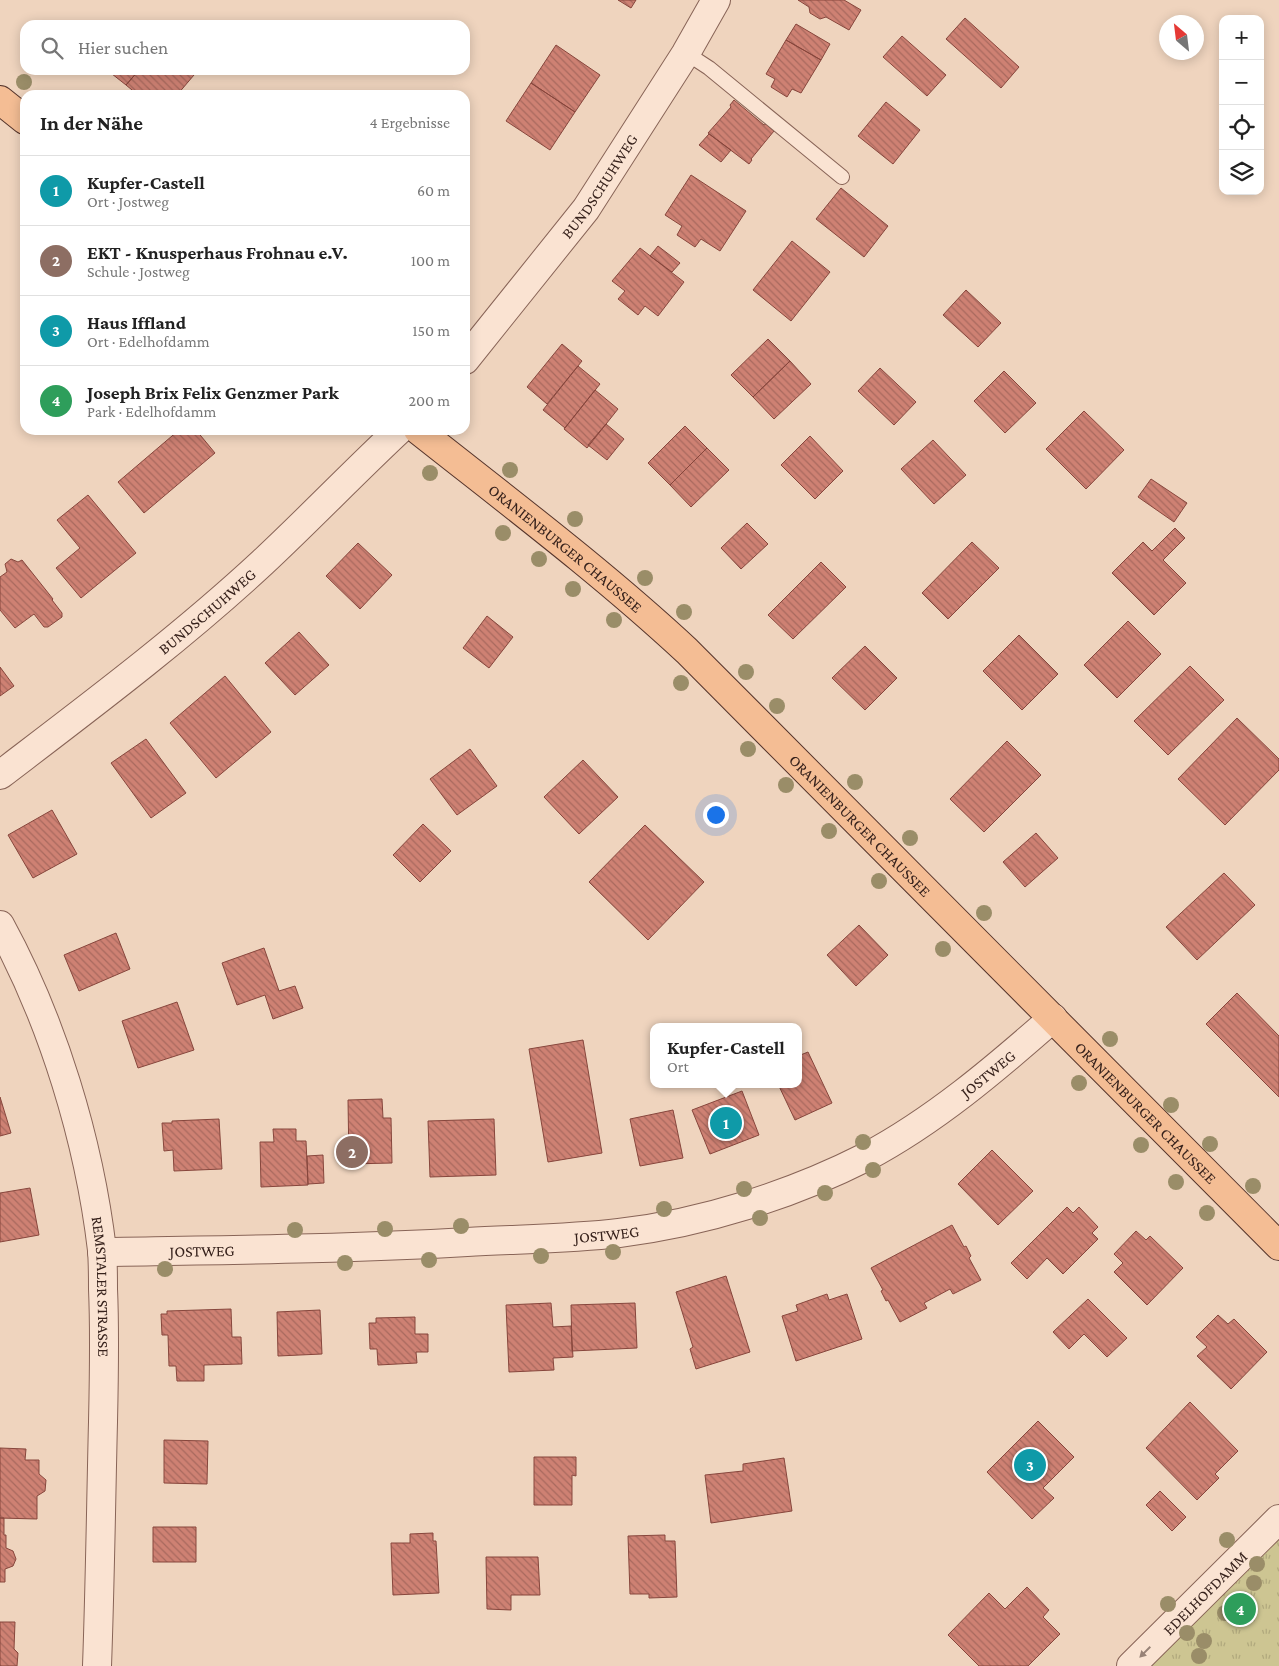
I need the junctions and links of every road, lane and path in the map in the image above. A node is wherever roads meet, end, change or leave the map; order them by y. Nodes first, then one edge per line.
1 (716, 0) edge
2 (686, 53) junction
3 (0, 100) edge
4 (20, 116) edge
5 (842, 177) dead end
6 (470, 354) edge
7 (395, 435) edge
8 (424, 435) edge
9 (0, 776) edge
10 (0, 925) edge
11 (1053, 1018) junction
12 (1279, 1246) edge
13 (102, 1252) junction
14 (1279, 1519) edge
15 (96, 1666) edge
16 (1130, 1666) edge

1 - 2 street, BUNDSCHUHWEG
2 - 5 lane
2 - 6 street, BUNDSCHUHWEG
3 - 4 main road
7 - 9 street, BUNDSCHUHWEG
8 - 11 main road, ORANIENBURGER CHAUSSEE
10 - 13 street, REMSTALER STRASSE
11 - 12 main road, ORANIENBURGER CHAUSSEE
11 - 13 street, JOSTWEG
13 - 15 street, REMSTALER STRASSE
14 -> 16 street, EDELHOFDAMM

